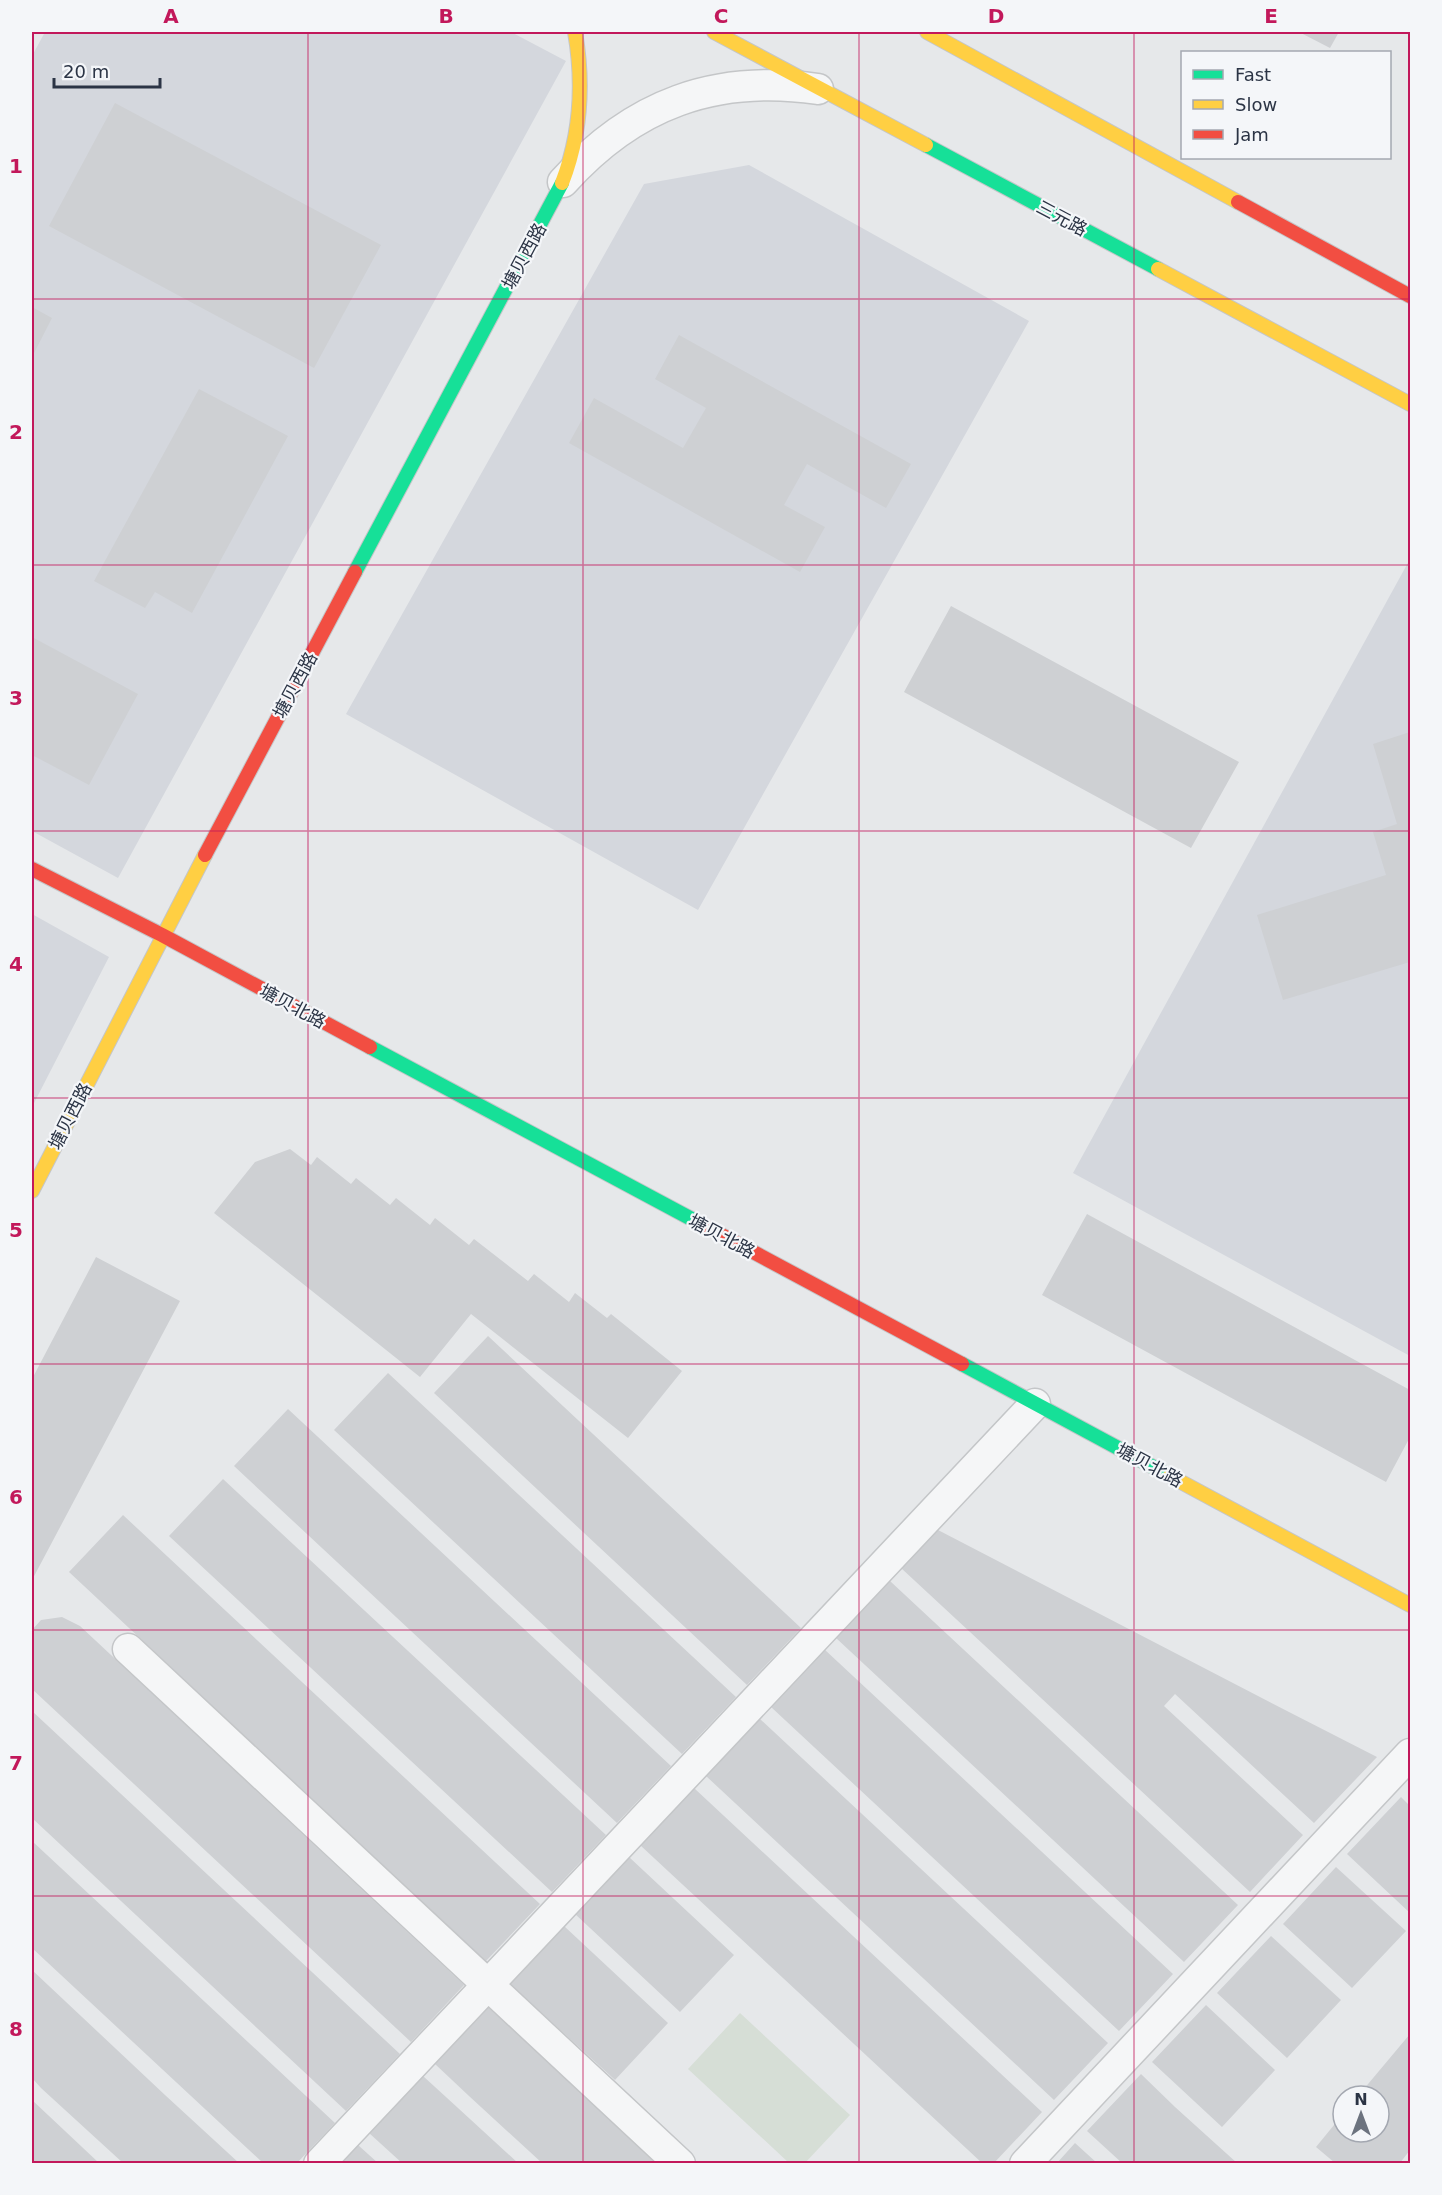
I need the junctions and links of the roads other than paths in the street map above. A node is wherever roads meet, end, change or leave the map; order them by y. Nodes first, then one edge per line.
1 (576, 32) edge
2 (714, 32) edge
3 (927, 32) edge
4 (822, 89) junction
5 (563, 182) junction
6 (1410, 296) edge
7 (1410, 404) edge
8 (32, 869) edge
9 (162, 935) junction
10 (32, 1191) edge
11 (1035, 1404) junction
12 (1410, 1605) edge
13 (128, 1649) dead end
14 (1410, 1754) edge
15 (488, 1984) junction
16 (319, 2163) edge
17 (680, 2163) edge
18 (1025, 2163) edge

1 - 5 main road, 塘贝西路
2 - 4 main road, 三元路
3 - 6 main road
4 - 5 street
4 - 7 main road, 三元路
5 - 9 main road, 塘贝西路
8 - 9 main road, 塘贝北路
9 - 10 main road, 塘贝西路
9 - 11 main road, 塘贝北路
11 - 12 main road, 塘贝北路
11 - 15 street
13 - 15 street
14 - 18 street
15 - 16 street
15 - 17 street

